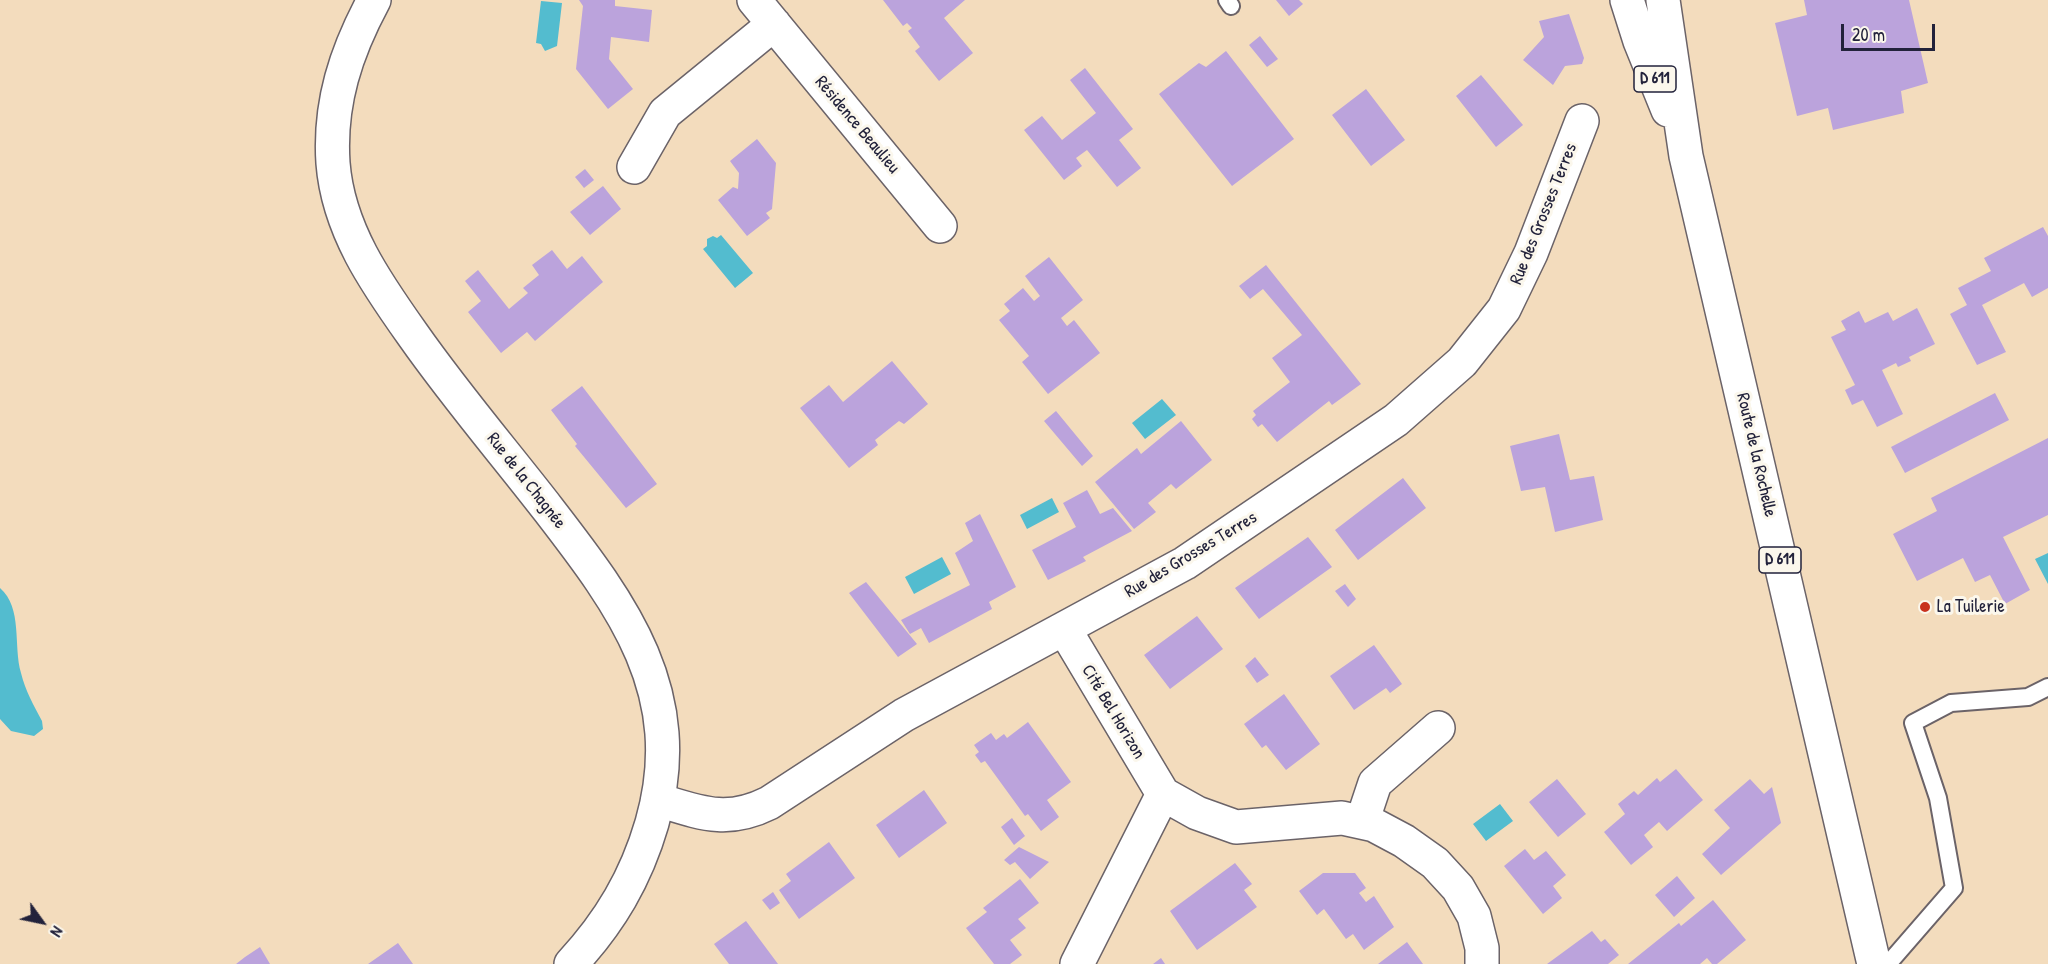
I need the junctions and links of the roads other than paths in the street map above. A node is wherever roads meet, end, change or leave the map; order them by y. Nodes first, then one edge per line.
1 (374, 0) edge
2 (1627, 0) edge
3 (1663, 0) edge
4 (764, 12) edge
5 (1581, 120) dead end
6 (1686, 156) junction
7 (634, 167) dead end
8 (940, 226) dead end
9 (1065, 630) junction
10 (2048, 687) edge
11 (1438, 728) dead end
12 (1162, 794) junction
13 (658, 800) junction
14 (1362, 822) junction
15 (571, 964) edge
16 (1077, 964) edge
17 (1482, 964) edge
18 (1874, 964) edge
19 (1888, 964) edge

1 - 13 street, Rue de la Chagnée
2 - 6 street, Route de la Rochelle / D 611
3 - 6 street, Route de la Rochelle / D 611
4 - 7 street, Résidence Beaulieu
4 - 8 street, Résidence Beaulieu
5 - 9 street, Rue des Grosses Terres
6 - 18 street, Route de la Rochelle / D 611
9 - 12 street, Cité Bel Horizon
9 - 13 street, Rue des Grosses Terres
10 - 19 lane
11 - 14 street
12 - 14 street
12 - 16 street
13 - 15 street, Rue de la Chagnée
14 - 17 street

